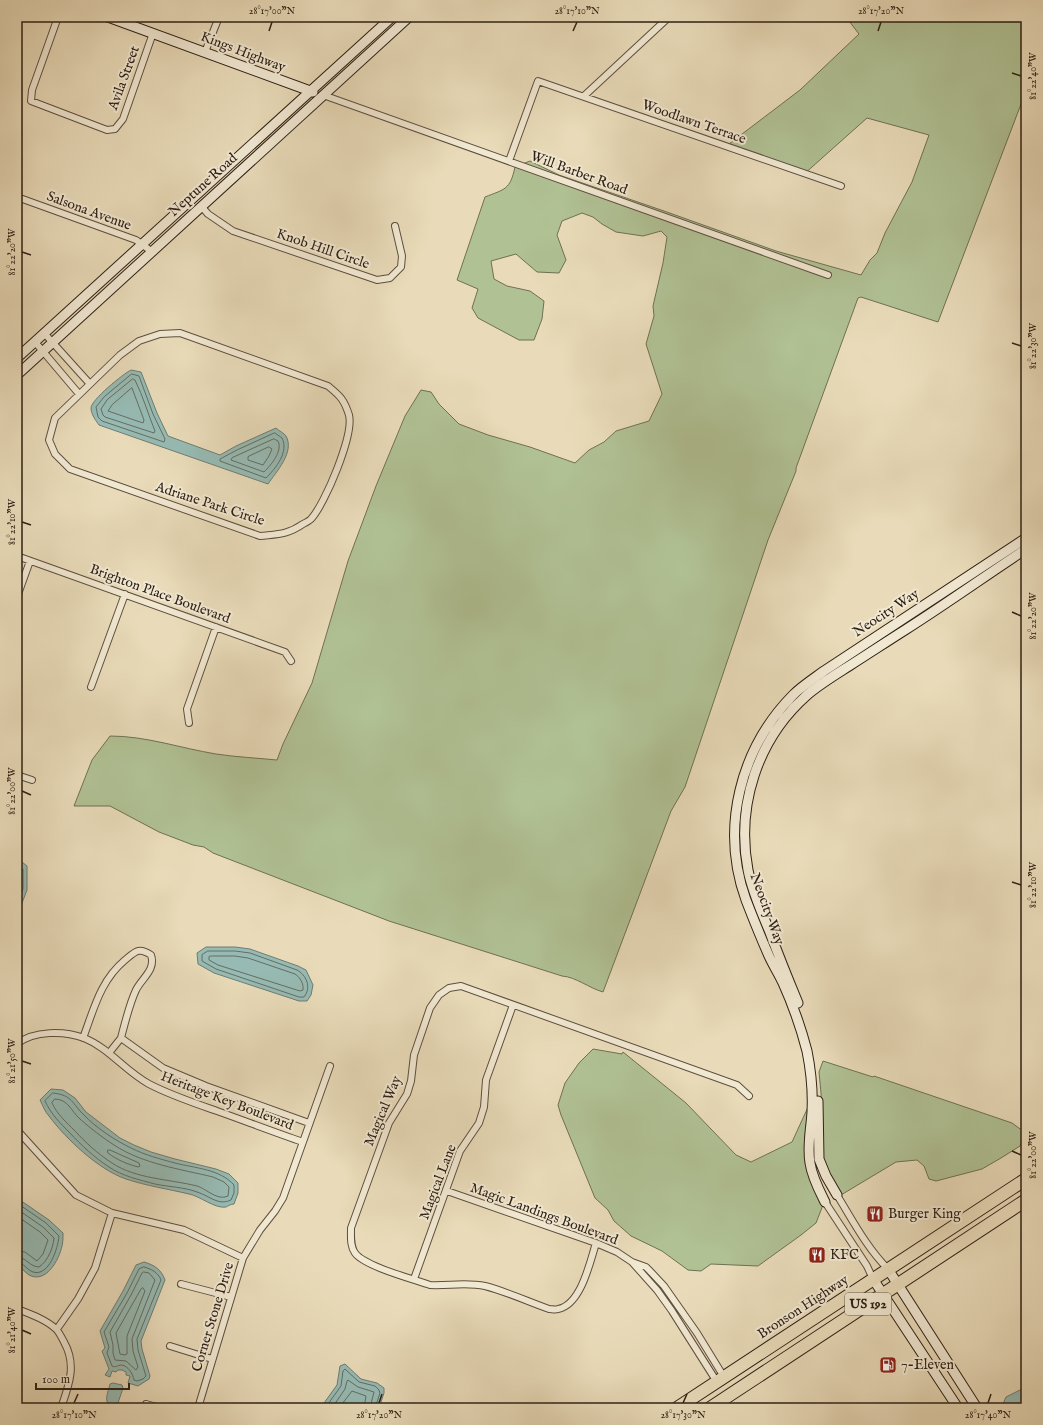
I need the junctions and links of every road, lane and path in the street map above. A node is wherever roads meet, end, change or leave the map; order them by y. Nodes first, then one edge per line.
1 (58, 17) edge
2 (108, 17) edge
3 (219, 17) edge
4 (392, 17) edge
5 (409, 17) edge
6 (670, 17) edge
7 (153, 33) junction
8 (205, 52) junction
9 (310, 91) junction
10 (323, 95) junction
11 (584, 96) junction
12 (509, 161) junction
13 (841, 186) dead end
14 (17, 197) edge
15 (201, 206) junction
16 (395, 226) dead end
17 (142, 244) junction
18 (151, 251) junction
19 (828, 275) dead end
20 (44, 333) junction
21 (35, 342) junction
22 (52, 343) junction
23 (42, 351) junction
24 (17, 358) edge
25 (17, 375) edge
26 (90, 384) junction
27 (80, 394) junction
28 (1026, 538) edge
29 (1026, 549) edge
30 (17, 556) edge
31 (30, 561) junction
32 (125, 594) junction
33 (17, 597) edge
34 (894, 625) junction
35 (216, 627) junction
36 (900, 633) junction
37 (291, 661) dead end
38 (91, 687) dead end
39 (785, 711) junction
40 (188, 723) dead end
41 (17, 775) edge
42 (32, 780) dead end
43 (513, 1005) junction
44 (83, 1038) junction
45 (121, 1038) junction
46 (17, 1044) edge
47 (109, 1053) junction
48 (330, 1066) dead end
49 (750, 1096) dead end
50 (309, 1124) junction
51 (17, 1130) edge
52 (303, 1142) junction
53 (1026, 1179) edge
54 (447, 1190) junction
55 (837, 1196) joint
56 (1026, 1200) edge
57 (826, 1202) joint
58 (112, 1213) junction
59 (596, 1243) junction
60 (243, 1258) junction
61 (632, 1262) junction
62 (888, 1269) junction
63 (414, 1279) junction
64 (873, 1279) junction
65 (181, 1284) dead end
66 (898, 1285) junction
67 (882, 1294) junction
68 (231, 1297) junction
69 (17, 1309) edge
70 (57, 1329) junction
71 (170, 1346) dead end
72 (212, 1359) junction
73 (721, 1379) junction
74 (61, 1408) edge
75 (145, 1408) edge
76 (160, 1408) edge
77 (198, 1408) edge
78 (677, 1408) edge
79 (710, 1408) edge
80 (958, 1408) edge
81 (977, 1408) edge

1 - 7 street, Avila Street
2 - 7 street, Kings Highway
3 - 8 street
4 - 9 street, Neptune Road
5 - 10 street, Neptune Road
6 - 11 street
7 - 8 street, Kings Highway
8 - 9 street, Kings Highway
9 - 10 street, Kings Highway
9 - 17 street, Neptune Road
10 - 12 street, Will Barber Road
10 - 15 street, Neptune Road
11 - 12 street, Woodlawn Terrace
11 - 13 street, Woodlawn Terrace
12 - 19 street, Will Barber Road
14 - 17 street, Salsona Avenue
15 - 16 street, Knob Hill Circle
15 - 18 street, Neptune Road
17 - 18 street, Salsona Avenue
17 - 20 street, Neptune Road
18 - 22 street, Neptune Road
20 - 21 street, Neptune Road
20 - 22 street
21 - 23 street
21 - 24 street, Neptune Road
22 - 23 street, Neptune Road
22 - 26 street
23 - 25 street, Neptune Road
23 - 27 street
26 - 27 street, Adriane Park Circle
26 - 27 street, Adriane Park Circle
28 - 34 street, Neocity Way
29 - 36 street, Neocity Way
30 - 31 street, Brighton Place Boulevard
31 - 32 street, Brighton Place Boulevard
31 - 33 street
32 - 35 street, Brighton Place Boulevard
32 - 38 street
34 - 36 street
34 - 39 street, Neocity Way
35 - 37 street, Brighton Place Boulevard
35 - 40 street
36 - 39 street, Neocity Way
39 - 55 street, Neocity Way
39 - 57 street, Neocity Way
41 - 42 street
43 - 49 street, Magical Way
43 - 54 street, Magical Lane
43 - 63 street, Magical Way
44 - 45 street
44 - 46 street, Heritage Key Boulevard
44 - 47 street, Heritage Key Boulevard
45 - 47 street
45 - 50 street
47 - 52 street, Heritage Key Boulevard
48 - 50 street
50 - 52 street
51 - 58 street, Corner Stone Drive
52 - 60 street
53 - 62 highway, Bronson Highway / US 192
54 - 59 street, Magic Landings Boulevard
54 - 63 street, Magical Lane
55 - 62 street
56 - 66 highway, US 192
57 - 64 street
58 - 60 street, Corner Stone Drive
58 - 70 street
59 - 61 street, Magic Landings Boulevard
59 - 63 street, Magical Way
60 - 68 street, Corner Stone Drive
61 - 73 street, Magic Landings Boulevard
61 - 73 street, Magic Landings Boulevard
62 - 64 highway, Bronson Highway / US 192
62 - 66 street
64 - 67 street
64 - 73 highway, Bronson Highway / US 192
65 - 68 street
66 - 67 highway, US 192
66 - 81 street
67 - 79 highway, US 192
67 - 80 street
68 - 72 street, Corner Stone Drive
69 - 70 street
70 - 74 street
71 - 72 street
72 - 77 street, Corner Stone Drive
73 - 78 highway, Bronson Highway / US 192
75 - 76 street

